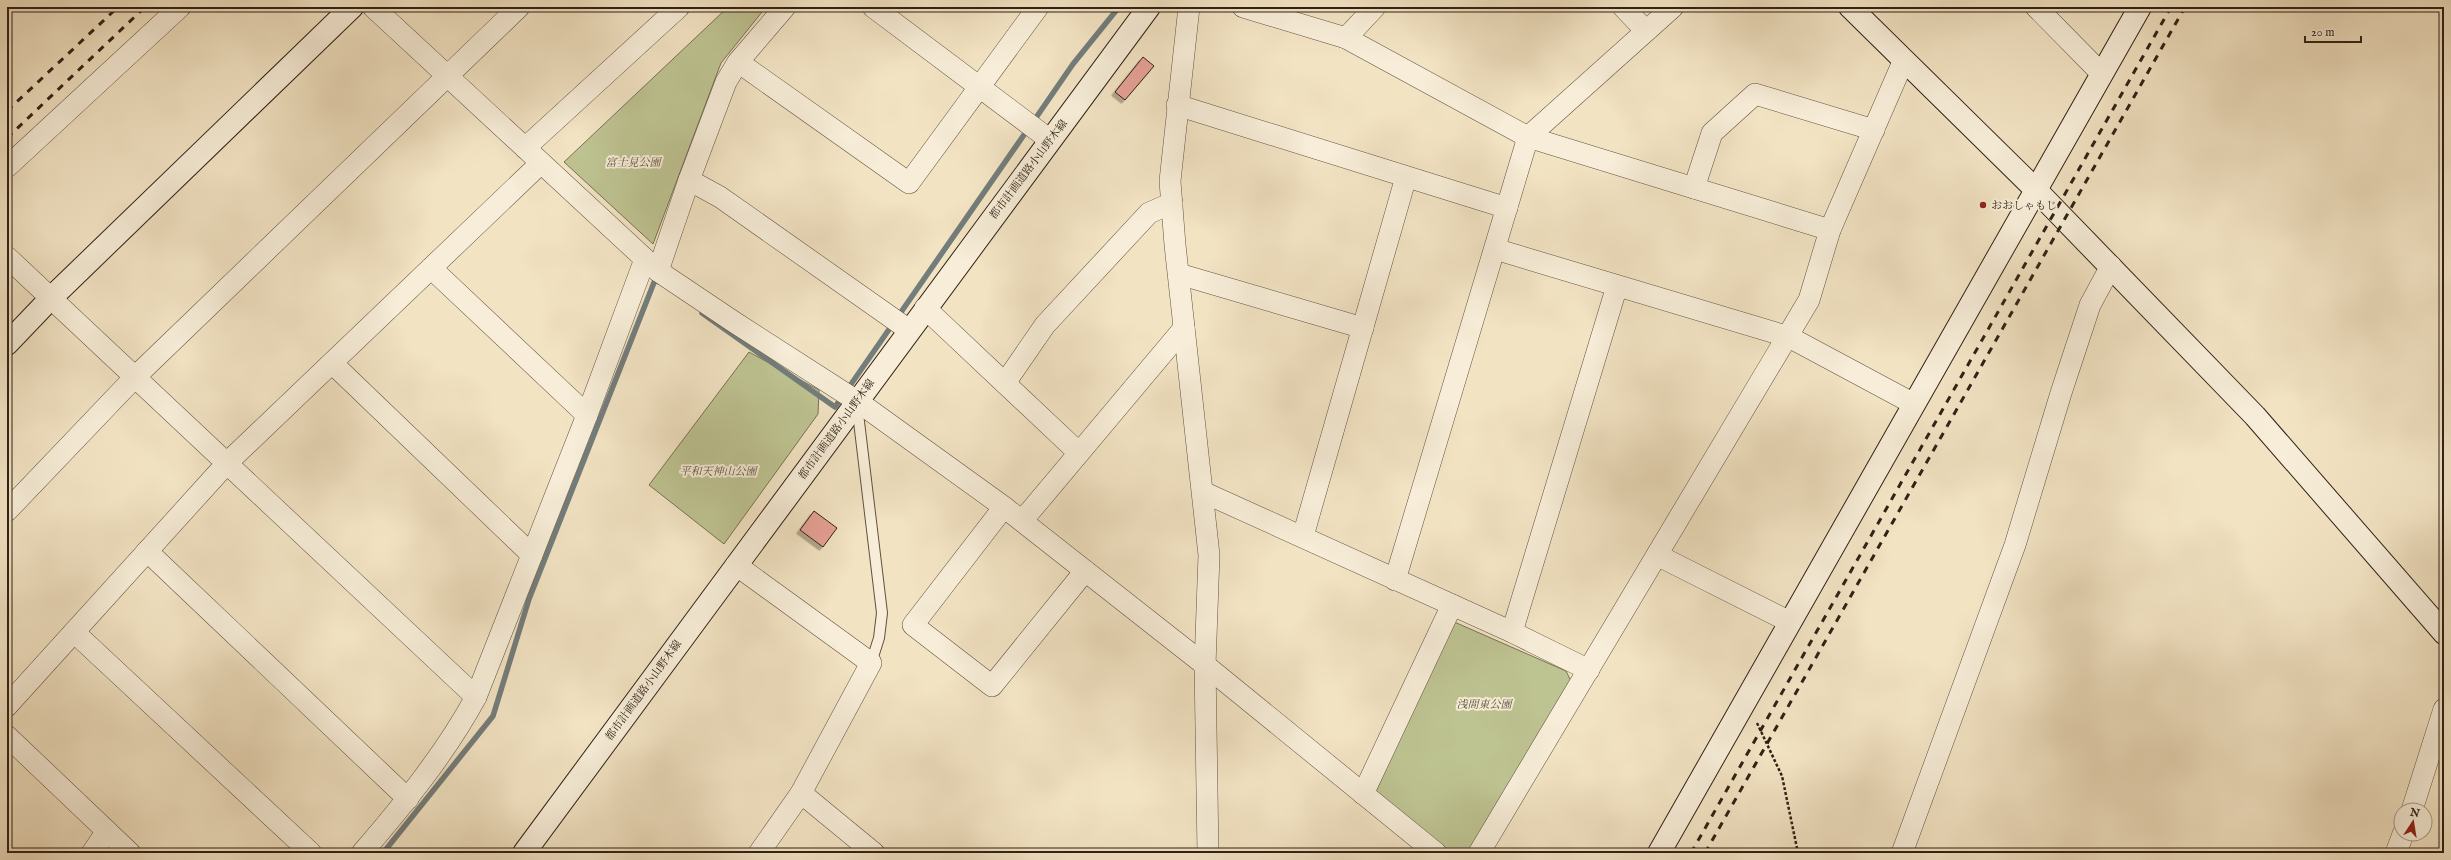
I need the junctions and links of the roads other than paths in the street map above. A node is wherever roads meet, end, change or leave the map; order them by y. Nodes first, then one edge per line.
1 (180, 7) edge
2 (352, 7) edge
3 (374, 7) edge
4 (519, 7) edge
5 (679, 7) edge
6 (785, 7) edge
7 (873, 7) edge
8 (1038, 7) edge
9 (1149, 7) edge
10 (1189, 7) edge
11 (1243, 7) edge
12 (1375, 7) edge
13 (1622, 7) edge
14 (1673, 7) edge
15 (1850, 7) edge
16 (2036, 7) edge
17 (2140, 7) edge
18 (1646, 31) junction
19 (1346, 38) junction
20 (738, 62) junction
21 (1903, 62) junction
22 (2102, 74) junction
23 (447, 76) junction
24 (980, 88) junction
25 (1177, 105) junction
26 (1874, 130) junction
27 (1528, 137) junction
28 (1050, 140) junction
29 (524, 148) junction
30 (541, 163) junction
31 (7, 167) edge
32 (1406, 177) junction
33 (689, 180) junction
34 (1694, 188) junction
35 (2036, 190) junction
36 (1172, 203) junction
37 (1507, 208) junction
38 (1830, 230) junction
39 (1495, 249) junction
40 (7, 257) edge
41 (652, 265) junction
42 (2111, 266) junction
43 (432, 268) junction
44 (1179, 274) junction
45 (1617, 286) junction
46 (50, 299) junction
47 (925, 308) junction
48 (1184, 328) junction
49 (1363, 328) junction
50 (909, 330) junction
51 (1788, 337) junction
52 (7, 344) edge
53 (332, 363) junction
54 (134, 378) junction
55 (1005, 383) junction
56 (857, 401) junction
57 (1914, 404) junction
58 (587, 415) junction
59 (1079, 453) junction
60 (228, 462) junction
61 (1203, 492) junction
62 (1004, 507) junction
63 (7, 511) edge
64 (1022, 521) junction
65 (1303, 536) junction
66 (147, 551) junction
67 (532, 555) junction
68 (1657, 555) junction
69 (736, 565) junction
70 (1085, 570) junction
71 (1396, 580) junction
72 (1452, 605) junction
73 (1790, 622) junction
74 (2443, 630) edge
75 (74, 632) junction
76 (1512, 632) junction
77 (871, 662) junction
78 (1205, 665) junction
79 (1590, 670) junction
80 (476, 697) junction
81 (7, 706) edge
82 (2444, 709) edge
83 (7, 736) edge
84 (801, 793) junction
85 (1363, 794) junction
86 (408, 799) junction
87 (2415, 802) edge
88 (107, 831) junction
89 (2400, 842) edge
90 (92, 853) edge
91 (130, 853) edge
92 (311, 853) edge
93 (362, 853) edge
94 (524, 853) edge
95 (758, 853) edge
96 (874, 853) edge
97 (1208, 853) edge
98 (1436, 853) edge
99 (1479, 853) edge
100 (1659, 853) edge
101 (1902, 853) edge
102 (2396, 853) edge

1 - 31 street
2 - 46 street
3 - 23 street
4 - 23 street
5 - 29 street
6 - 20 street
7 - 24 street
8 - 24 street
9 - 28 street, 都市計画道路小山野木線
10 - 25 street
11 - 19 street
12 - 19 street
13 - 18 street
14 - 18 street
15 - 21 street
16 - 22 street
17 - 22 street
18 - 27 street
19 - 27 street
20 - 24 street
20 - 33 street
21 - 26 street
21 - 35 street
22 - 35 street
23 - 29 street
23 - 54 street
24 - 28 street
25 - 32 street
25 - 36 street
26 - 34 street
26 - 38 street
27 - 34 street
27 - 37 street
28 - 47 street, 都市計画道路小山野木線
29 - 30 street
30 - 41 street
30 - 43 street
32 - 37 street
32 - 49 street
33 - 41 street
33 - 50 street
34 - 38 street
35 - 42 street
35 - 57 street
36 - 44 street
36 - 55 street
37 - 39 street
38 - 51 street
39 - 45 street
39 - 71 street
40 - 46 street
41 - 56 street
41 - 58 street
42 - 74 street
42 - 101 street
43 - 53 street
43 - 58 street
44 - 48 street
44 - 49 street
45 - 51 street
45 - 76 street
46 - 52 street
46 - 54 street
47 - 50 street, 都市計画道路小山野木線
47 - 55 street
48 - 59 street
48 - 61 street
49 - 65 street
50 - 56 street, 都市計画道路小山野木線
51 - 57 street
51 - 68 street
53 - 60 street
53 - 67 street
54 - 60 street
54 - 63 street
55 - 59 street
56 - 62 street
56 - 69 street, 都市計画道路小山野木線
56 - 77 lane
57 - 73 street
58 - 67 street
59 - 64 street
60 - 66 street
60 - 80 street
61 - 65 street
61 - 78 street
62 - 64 street
62 - 70 street
64 - 70 street
65 - 71 street
66 - 75 street
66 - 86 street
67 - 80 street
68 - 73 street
68 - 79 street
69 - 77 street
69 - 94 street, 都市計画道路小山野木線
70 - 78 street
71 - 72 street
72 - 76 street
72 - 85 street
73 - 100 street
75 - 81 street
75 - 92 street
76 - 79 street
77 - 84 street
78 - 85 street
78 - 97 street
79 - 99 street
80 - 86 street
82 - 87 street
83 - 88 street
84 - 95 street
84 - 96 street
85 - 98 street
86 - 93 street
88 - 90 street
88 - 91 street
89 - 102 street

